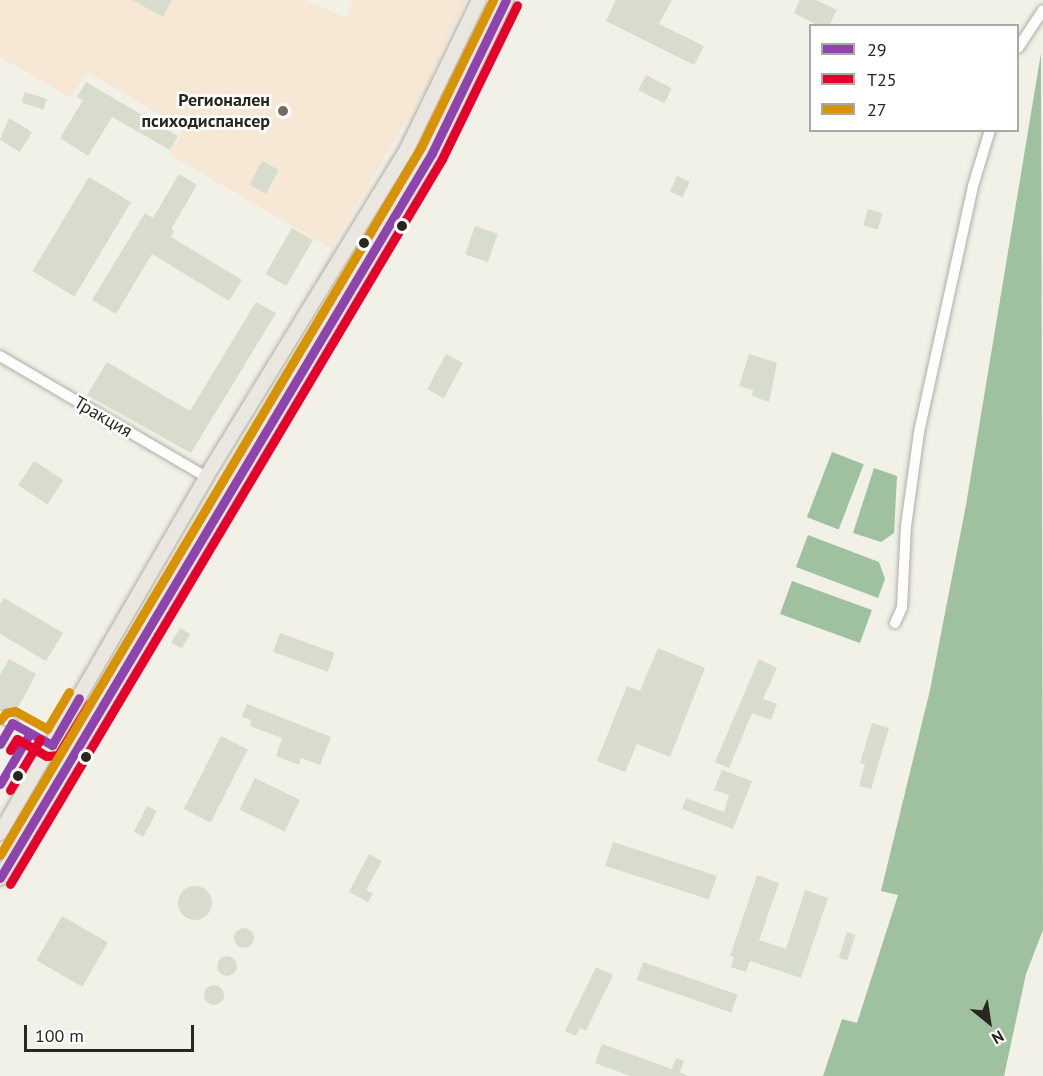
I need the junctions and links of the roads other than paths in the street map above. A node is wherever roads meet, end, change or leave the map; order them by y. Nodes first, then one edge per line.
1 (479, 0) edge
2 (506, 0) edge
3 (1043, 10) edge
4 (1019, 45) edge
5 (989, 132) edge
6 (0, 356) edge
7 (206, 477) junction
8 (229, 492) junction
9 (196, 495) junction
10 (219, 510) junction
11 (895, 623) dead end
12 (0, 716) edge
13 (12, 723) dead end
14 (0, 833) edge
15 (0, 878) edge

1 - 7 main road
2 - 8 main road
3 - 4 street
5 - 11 street
6 - 7 street, Тракция
7 - 8 main road
7 - 9 main road
8 - 10 main road
9 - 10 main road
9 - 14 main road
10 - 15 main road
12 - 13 street

